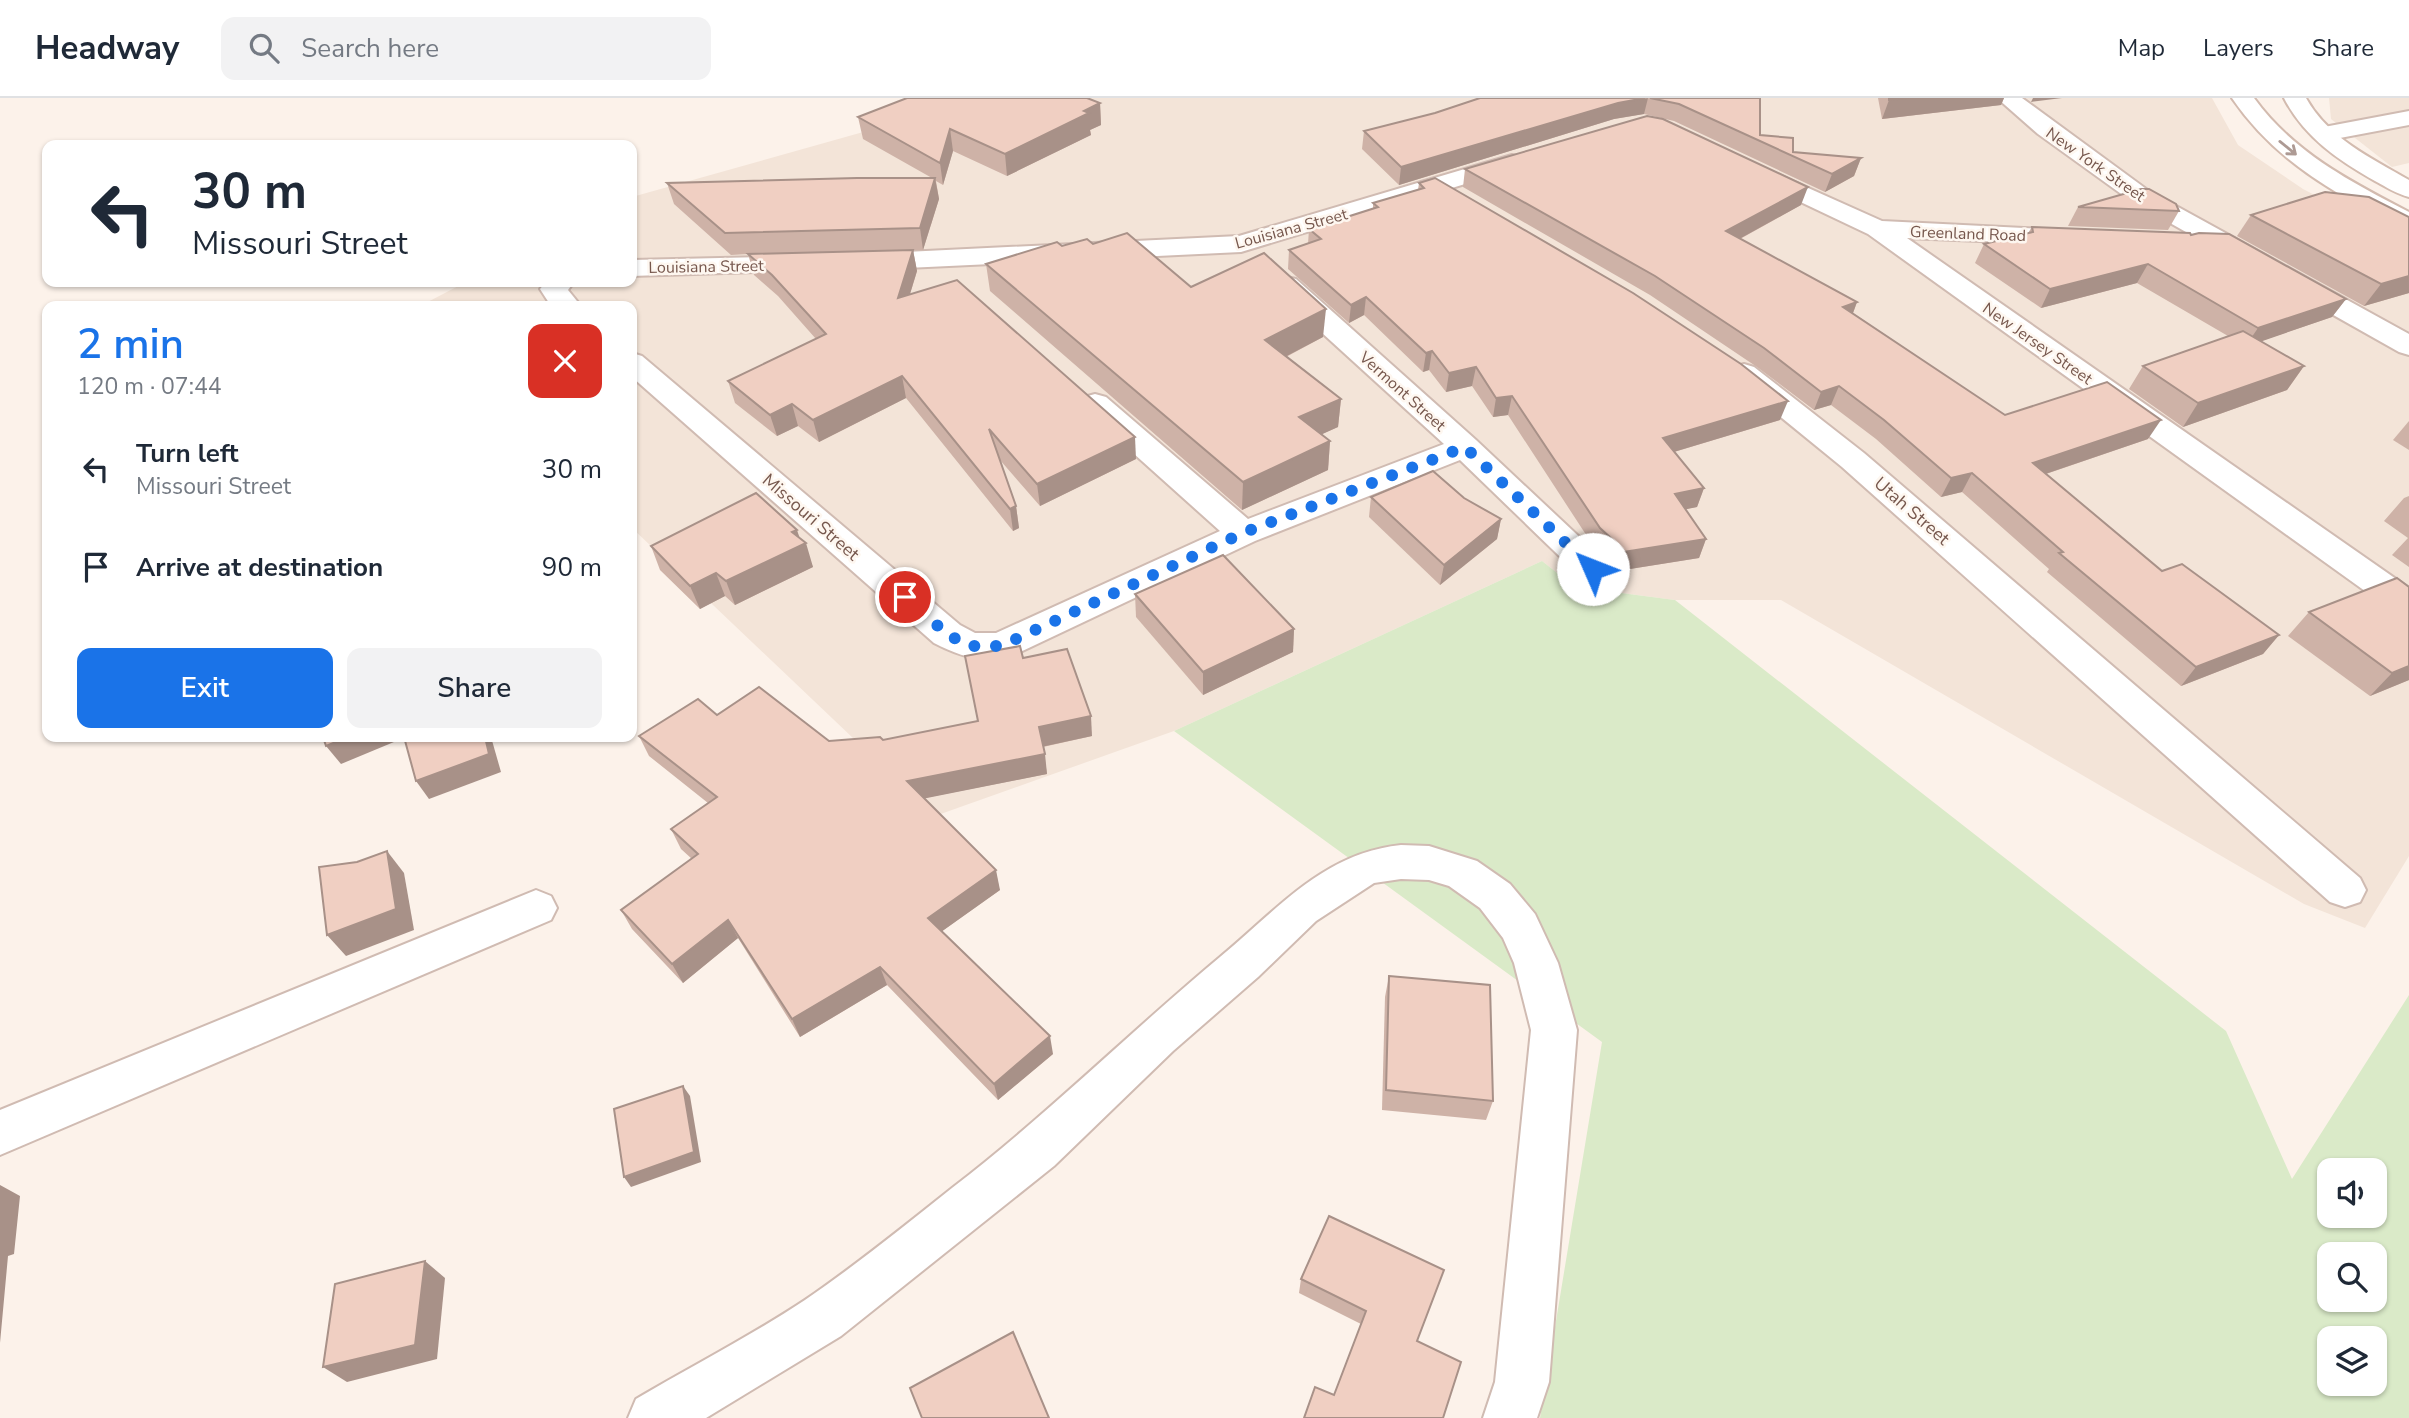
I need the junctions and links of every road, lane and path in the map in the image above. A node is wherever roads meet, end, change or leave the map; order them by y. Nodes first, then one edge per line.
1 (2008, 98) edge
2 (2243, 98) edge
3 (2295, 98) edge
4 (2409, 118) edge
5 (2324, 134) junction
6 (1531, 156) edge
7 (1740, 164) edge
8 (1438, 186) junction
9 (2409, 190) edge
10 (1474, 206) edge
11 (2409, 222) edge
12 (1877, 229) junction
13 (2101, 238) edge
14 (2171, 241) edge
15 (2226, 243) junction
16 (1241, 244) junction
17 (934, 260) junction
18 (637, 268) edge
19 (965, 288) edge
20 (2409, 346) edge
21 (1714, 353) edge
22 (637, 366) edge
23 (1078, 388) edge
24 (1465, 447) junction
25 (1243, 533) junction
26 (1593, 569) dead end
27 (2409, 605) edge
28 (2345, 890) dead end
29 (536, 908) dead end
30 (0, 1133) edge
31 (655, 1418) edge
32 (1510, 1418) edge

1 - 15 street, New York Street
2 -> 11 street
3 - 5 street
4 - 5 street
5 - 9 street
6 - 8 street, Louisiana Street
7 - 12 street, New Jersey Street
8 - 10 street
8 - 16 street, Louisiana Street
12 - 13 street, Greenland Road
12 - 27 street, New Jersey Street
14 - 15 street
15 - 20 street, New York Street
16 - 17 street, Louisiana Street
16 - 24 street, Vermont Street
17 - 18 street, Louisiana Street
17 - 19 street
21 - 28 street, Utah Street
22 - 25 street, Missouri Street
23 - 25 street
24 - 25 street, Missouri Street
24 - 26 street, Vermont Street
29 - 30 street
31 - 32 street

